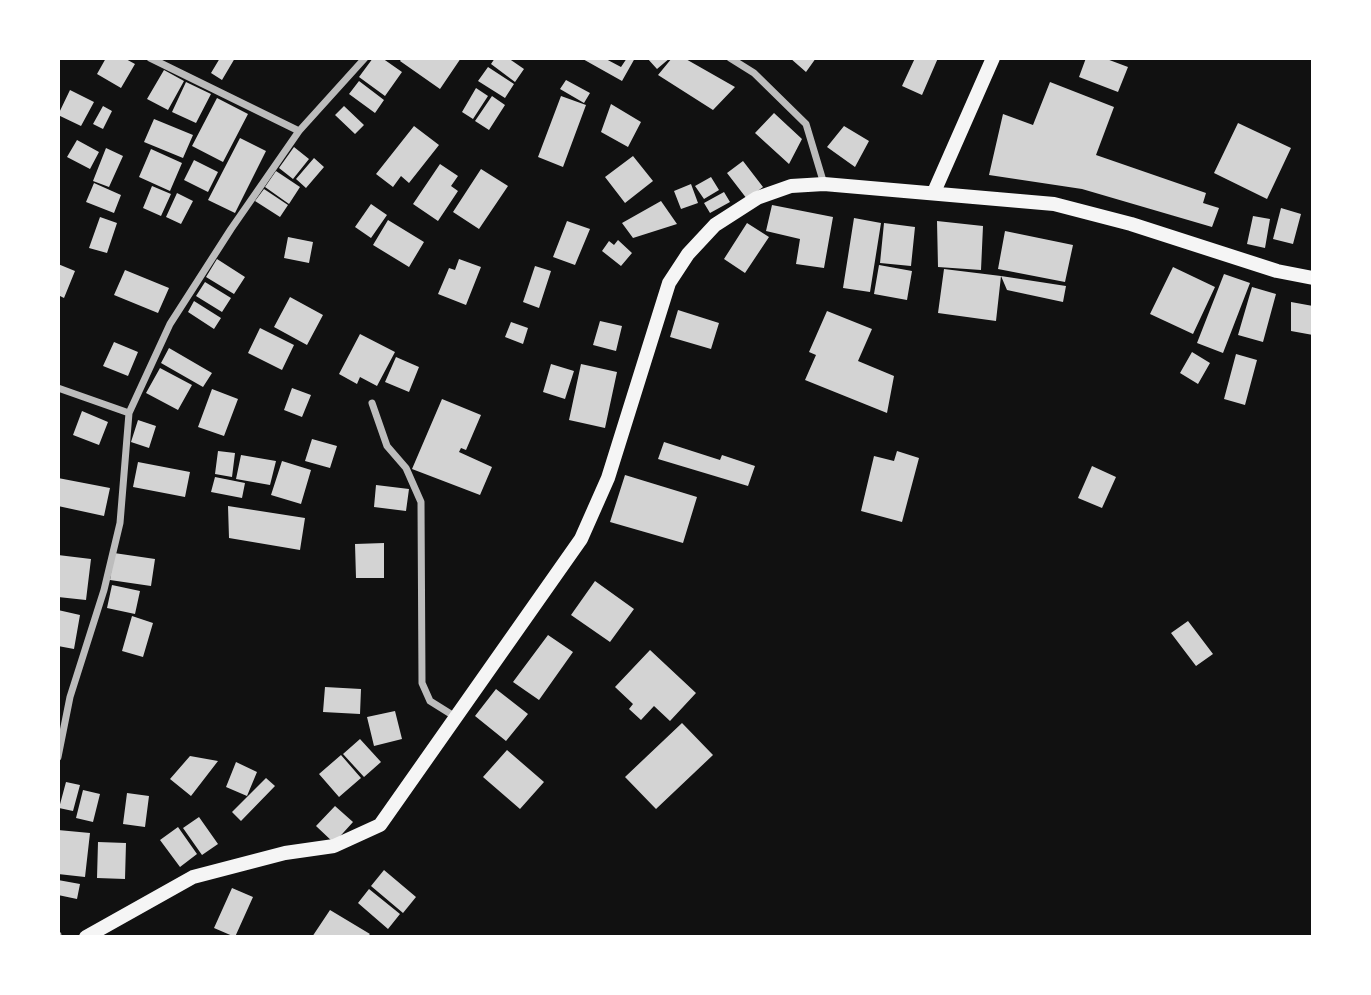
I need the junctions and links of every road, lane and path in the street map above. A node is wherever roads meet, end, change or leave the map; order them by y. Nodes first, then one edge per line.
1 (150, 58) edge
2 (365, 58) edge
3 (730, 58) edge
4 (993, 58) edge
5 (299, 131) junction
6 (824, 184) junction
7 (934, 192) junction
8 (1313, 278) edge
9 (58, 388) edge
10 (372, 403) dead end
11 (129, 413) junction
12 (454, 716) junction
13 (58, 757) edge
14 (86, 937) edge

1 - 5 street
2 - 5 street
3 - 6 street
4 - 7 main road
5 - 11 street
6 - 7 main road
6 - 12 main road
7 - 8 main road
9 - 11 street
10 - 12 street
11 - 13 street
12 - 14 main road

